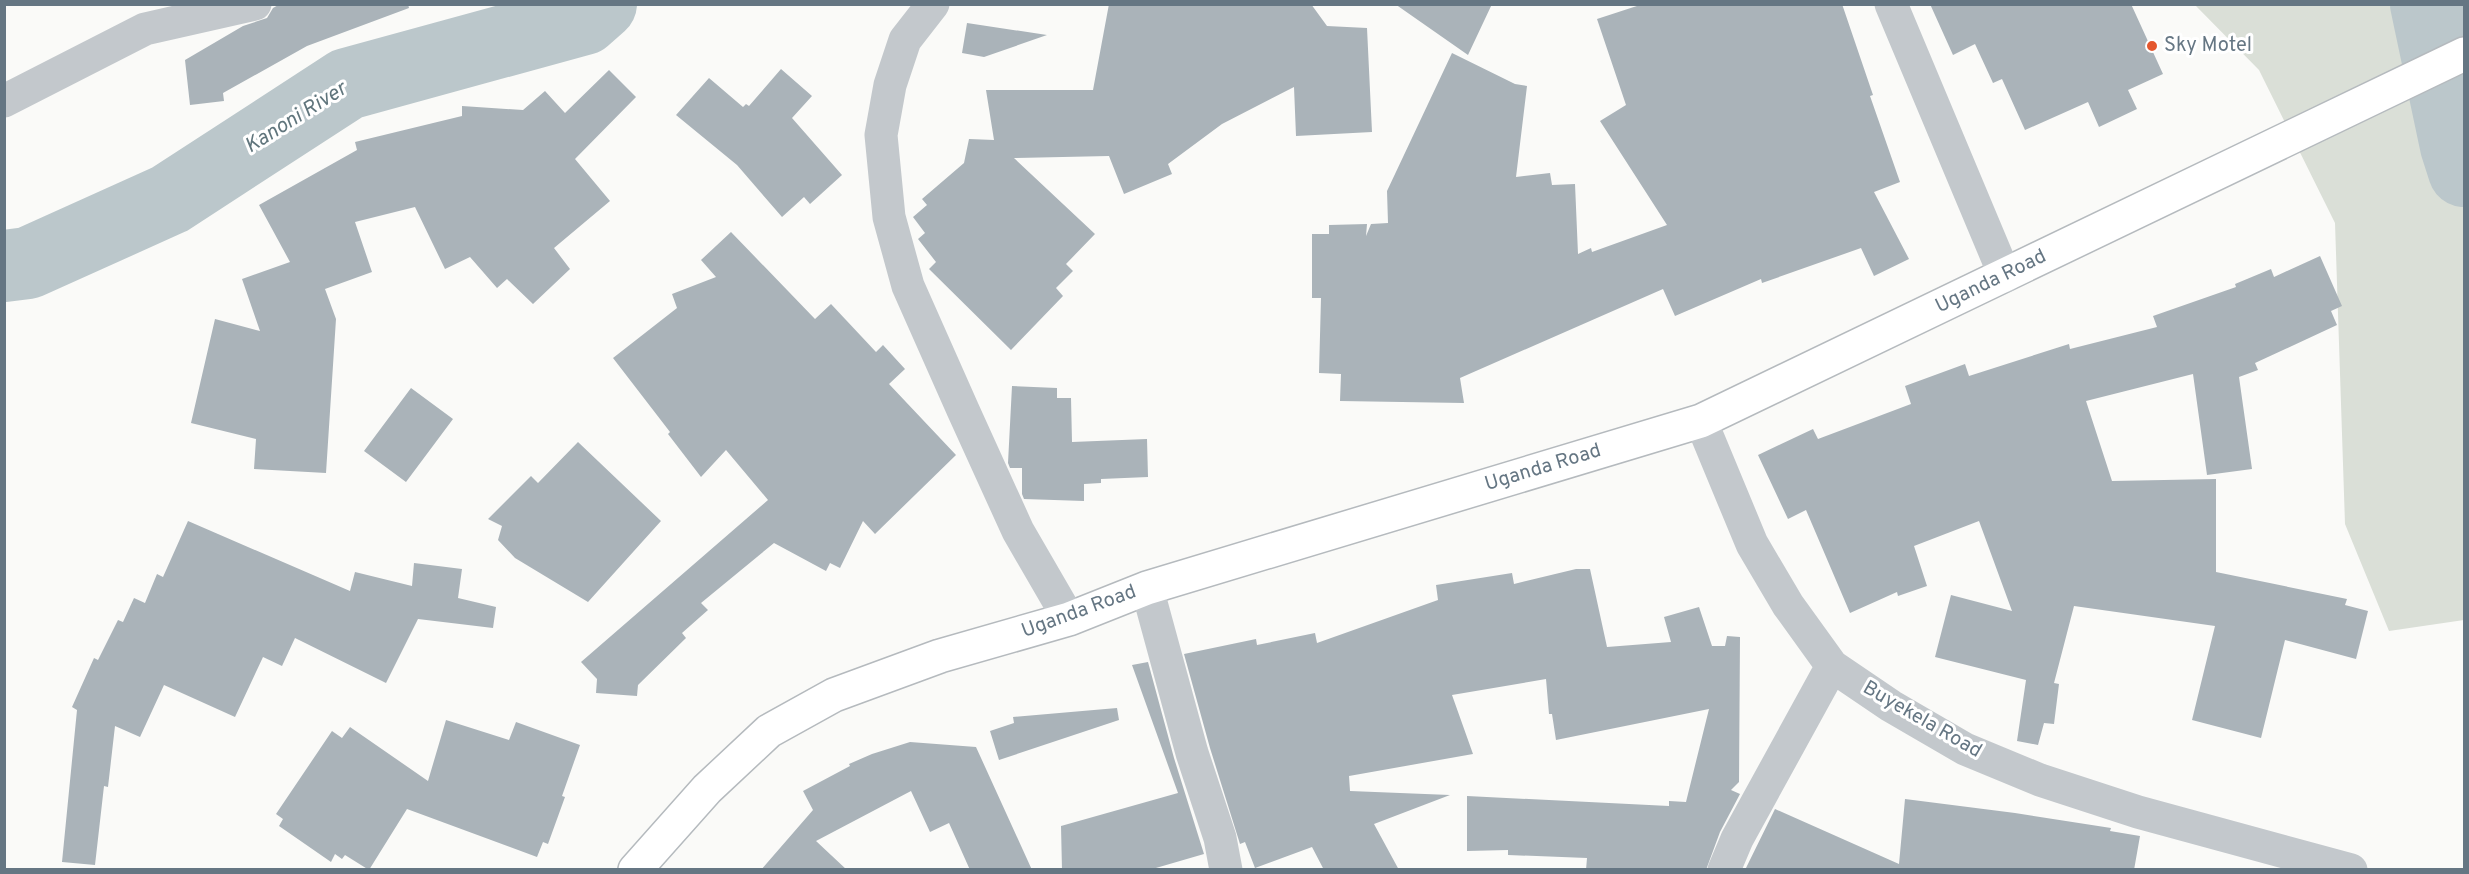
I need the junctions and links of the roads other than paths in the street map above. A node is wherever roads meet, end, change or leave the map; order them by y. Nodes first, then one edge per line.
1 (255, 4) edge
2 (933, 4) edge
3 (1891, 4) edge
4 (2464, 54) edge
5 (4, 100) edge
6 (2005, 276) junction
7 (1701, 421) junction
8 (1147, 588) junction
9 (1069, 619) junction
10 (1832, 666) junction
11 (635, 870) edge
12 (1226, 870) edge
13 (1724, 870) edge
14 (2351, 870) edge

1 - 5 street
2 - 9 street
3 - 6 street
4 - 6 main road, Uganda Road
6 - 7 main road, Uganda Road
7 - 8 main road, Uganda Road
7 - 10 street, Buyekela Road
8 - 9 main road, Uganda Road
8 - 12 street
9 - 11 main road, Uganda Road
10 - 13 street
10 - 14 street, Buyekela Road

